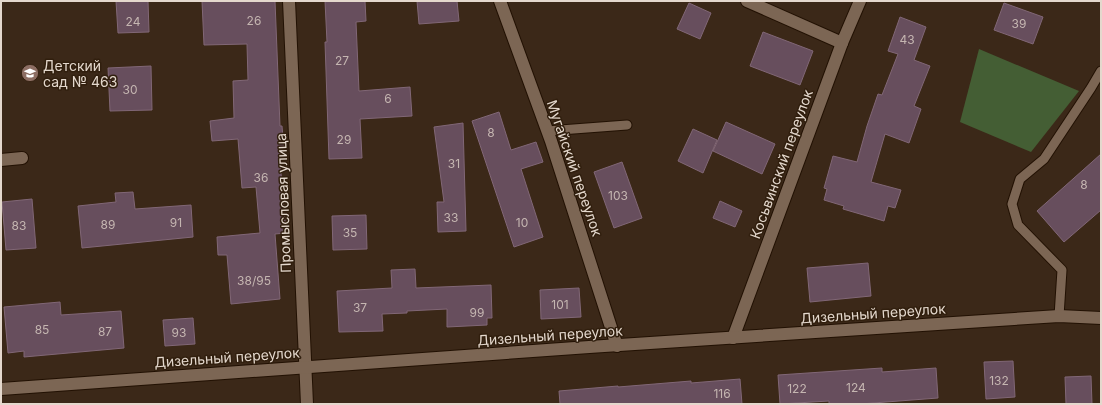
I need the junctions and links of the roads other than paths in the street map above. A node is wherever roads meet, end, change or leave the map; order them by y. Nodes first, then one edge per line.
1 (290, 1) edge
2 (500, 1) edge
3 (747, 1) edge
4 (860, 1) edge
5 (842, 43) junction
6 (1101, 71) edge
7 (627, 125) dead end
8 (548, 131) junction
9 (22, 158) dead end
10 (1, 160) edge
11 (1059, 316) junction
12 (1101, 318) edge
13 (733, 338) junction
14 (618, 346) junction
15 (305, 366) junction
16 (1, 389) edge
17 (307, 404) edge

1 - 15 street, Промысловая улица
2 - 8 street, Мугайский переулок
3 - 5 street
4 - 5 street, Косьвинский переулок
5 - 13 street, Косьвинский переулок
6 - 11 lane
7 - 8 lane
8 - 14 street, Мугайский переулок
9 - 10 street
11 - 12 street, Дизельный переулок
11 - 13 street, Дизельный переулок
13 - 14 street, Дизельный переулок
14 - 15 street, Дизельный переулок
15 - 16 street, Дизельный переулок
15 - 17 street, Промысловая улица

